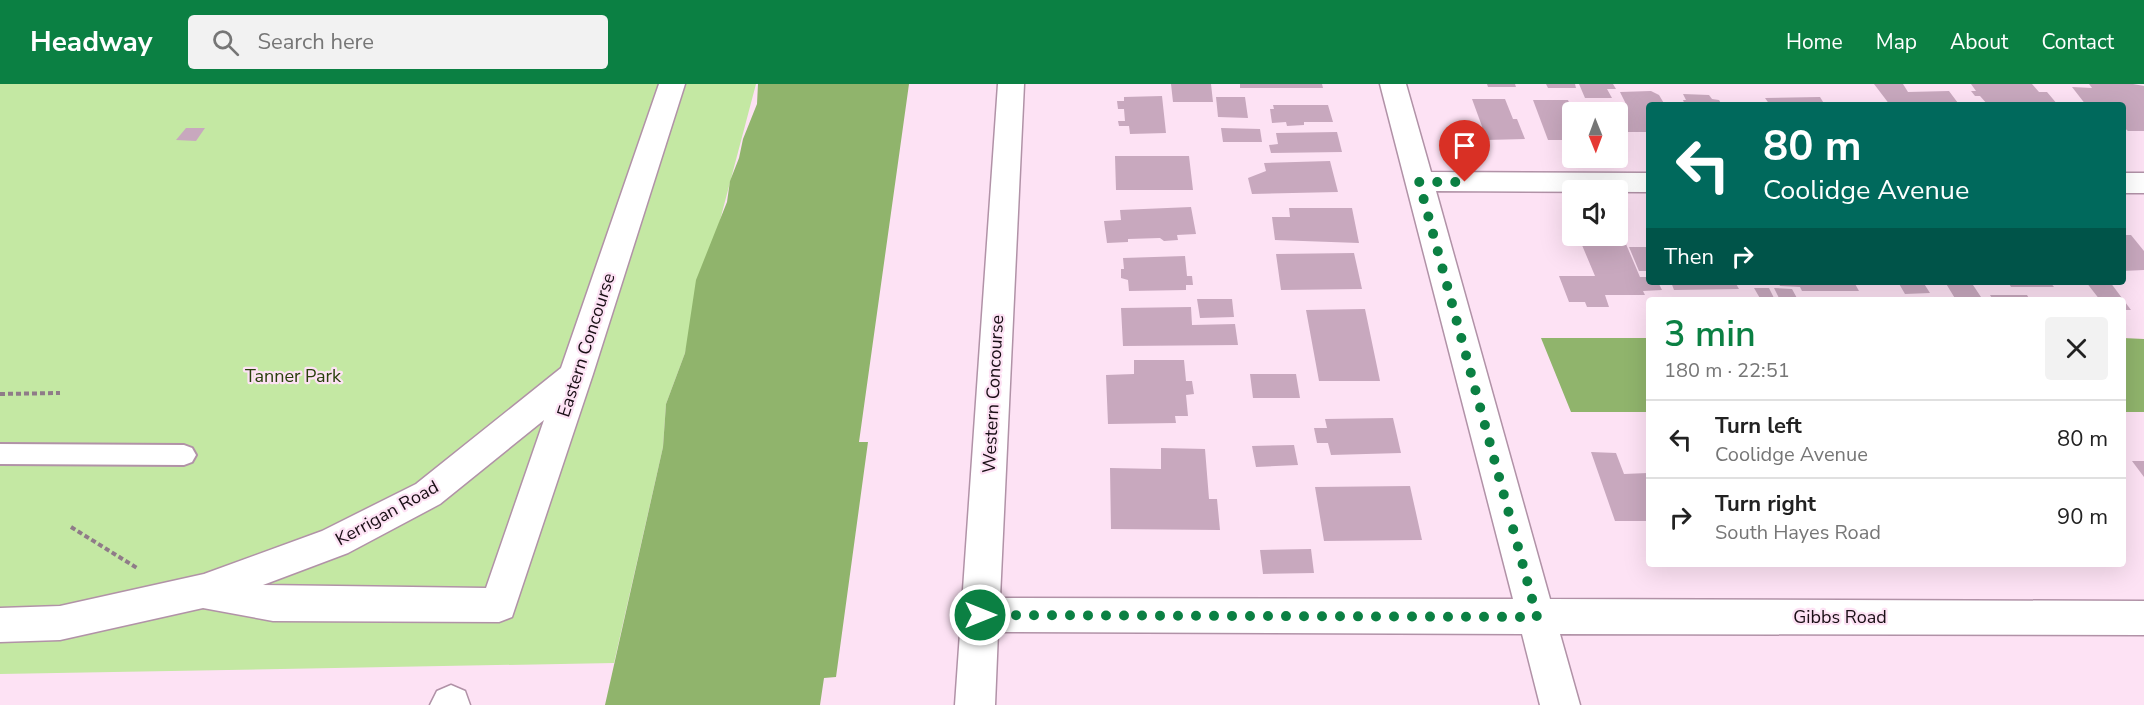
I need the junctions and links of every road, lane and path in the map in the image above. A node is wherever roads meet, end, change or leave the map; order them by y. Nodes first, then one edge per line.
1 (672, 84) edge
2 (1011, 84) edge
3 (1393, 84) edge
4 (1419, 182) junction
5 (1646, 182) edge
6 (2126, 183) edge
7 (2144, 183) edge
8 (577, 374) junction
9 (0, 393) edge
10 (60, 393) dead end
11 (0, 454) edge
12 (184, 455) dead end
13 (70, 527) dead end
14 (190, 594) junction
15 (499, 605) joint
16 (980, 615) junction
17 (1537, 617) junction
18 (2144, 618) edge
19 (0, 625) edge
20 (975, 705) edge
21 (1560, 705) edge

1 - 8 street, Eastern Concourse
2 - 16 street, Western Concourse
3 - 4 street
4 - 5 street
4 - 17 street
6 - 7 street
8 - 14 street, Kerrigan Road
8 - 15 street, Eastern Concourse
9 - 10 path
11 - 12 lane
13 - 14 path
14 - 15 street, Kerrigan Road
14 - 19 street, Kerrigan Road
16 - 17 street, Gibbs Road
16 - 20 street, Western Concourse
17 - 18 street, Gibbs Road
17 - 21 street

